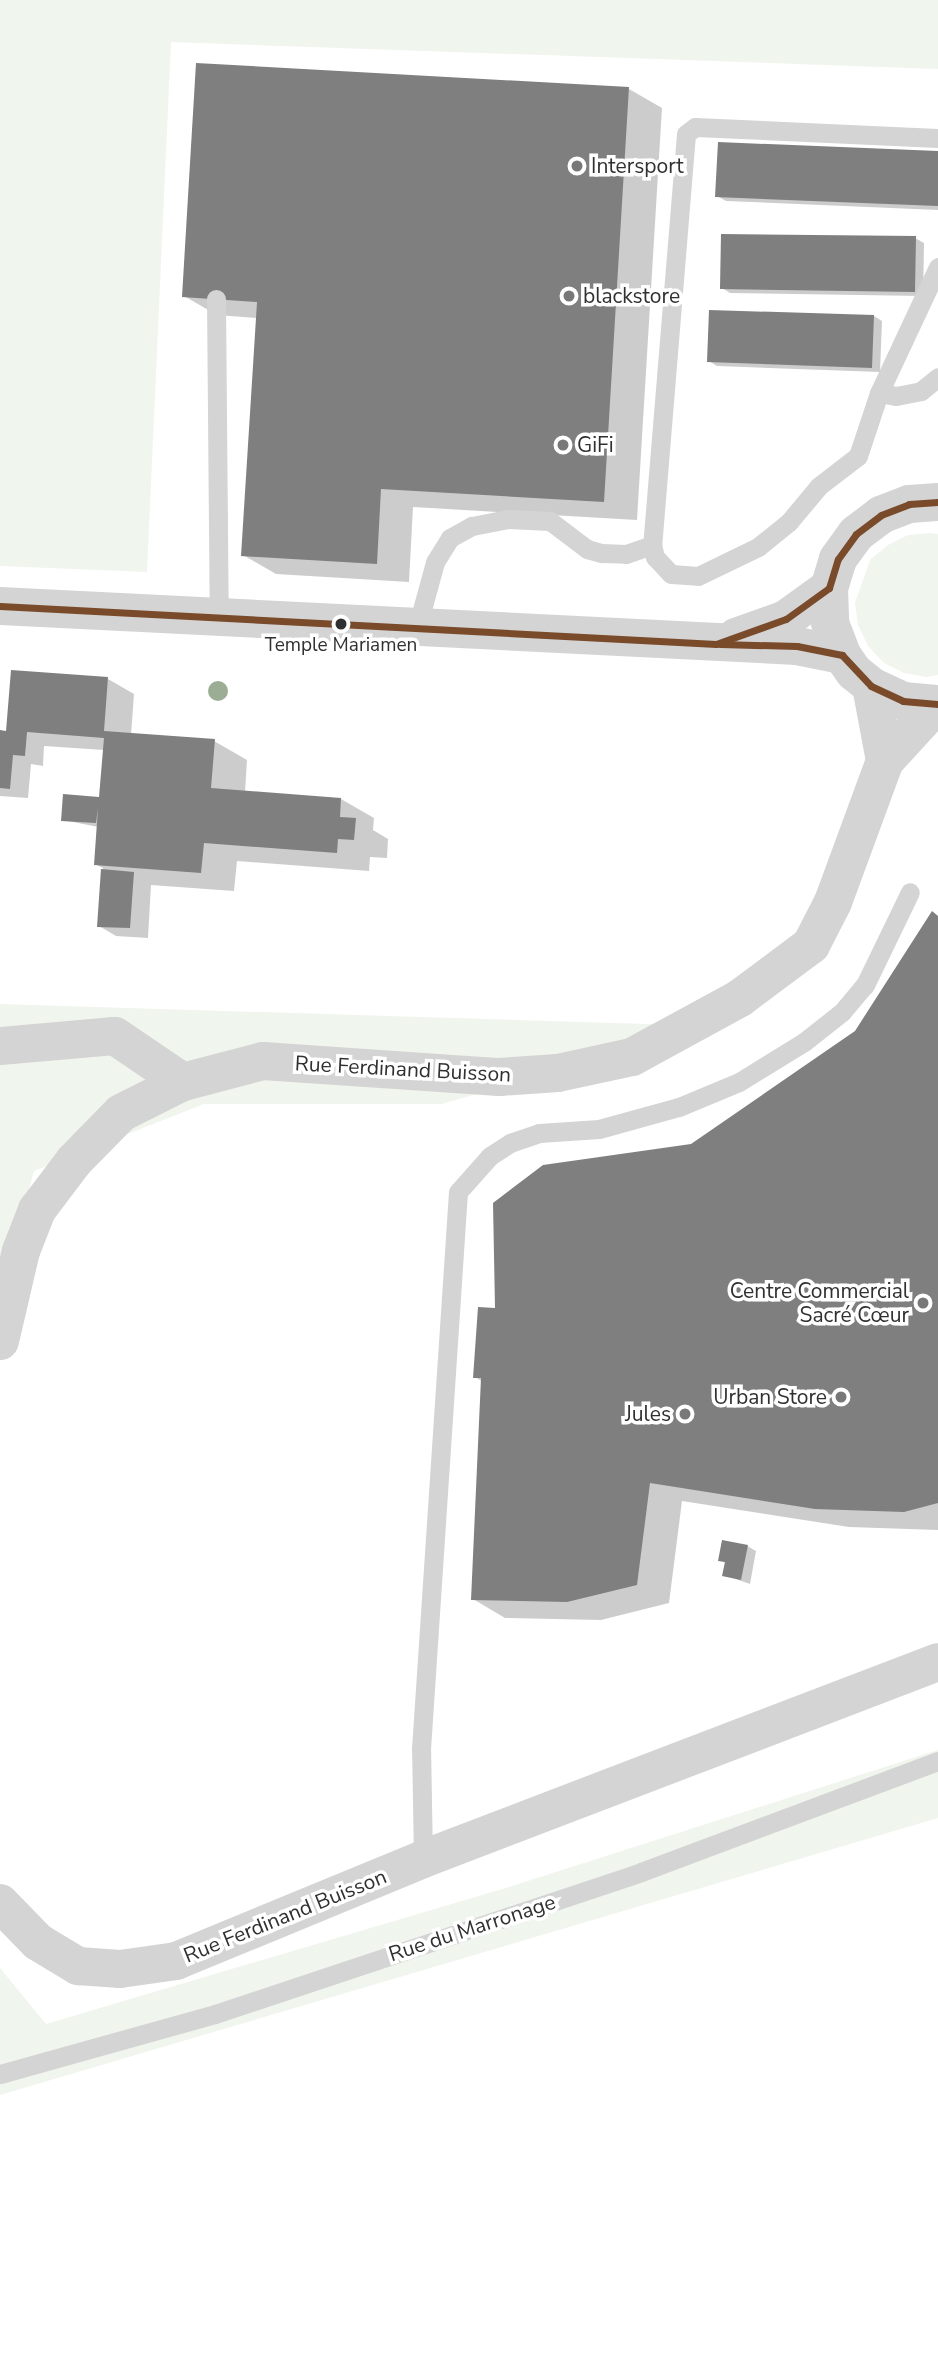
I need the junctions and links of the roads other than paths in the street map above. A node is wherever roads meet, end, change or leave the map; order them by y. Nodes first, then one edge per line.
1 (938, 138) edge
2 (938, 267) edge
3 (216, 299) dead end
4 (938, 377) edge
5 (879, 393) junction
6 (938, 502) edge
7 (652, 545) junction
8 (829, 588) junction
9 (0, 606) edge
10 (219, 617) junction
11 (418, 628) junction
12 (716, 644) junction
13 (842, 655) junction
14 (871, 686) junction
15 (938, 704) edge
16 (885, 761) junction
17 (910, 892) dead end
18 (0, 1046) edge
19 (183, 1082) junction
20 (0, 1341) edge
21 (938, 1662) edge
22 (938, 1761) edge
23 (423, 1859) junction
24 (0, 1903) edge
25 (0, 2074) edge

1 - 7 lane
2 - 5 lane
3 - 10 lane
4 - 5 lane
5 - 7 lane
6 - 8 street
7 - 11 lane
8 - 12 street
8 - 13 street
9 - 10 street
10 - 11 street
11 - 12 street
12 - 13 street
13 - 14 street
14 - 15 street
14 - 16 street
15 - 16 street, Rue Ferdinand Buisson
16 - 19 street, Rue Ferdinand Buisson
17 - 23 lane
18 - 19 street
19 - 20 street, Rue Ferdinand Buisson
21 - 23 street, Rue Ferdinand Buisson
22 - 25 lane, Rue du Marronage
23 - 24 street, Rue Ferdinand Buisson

